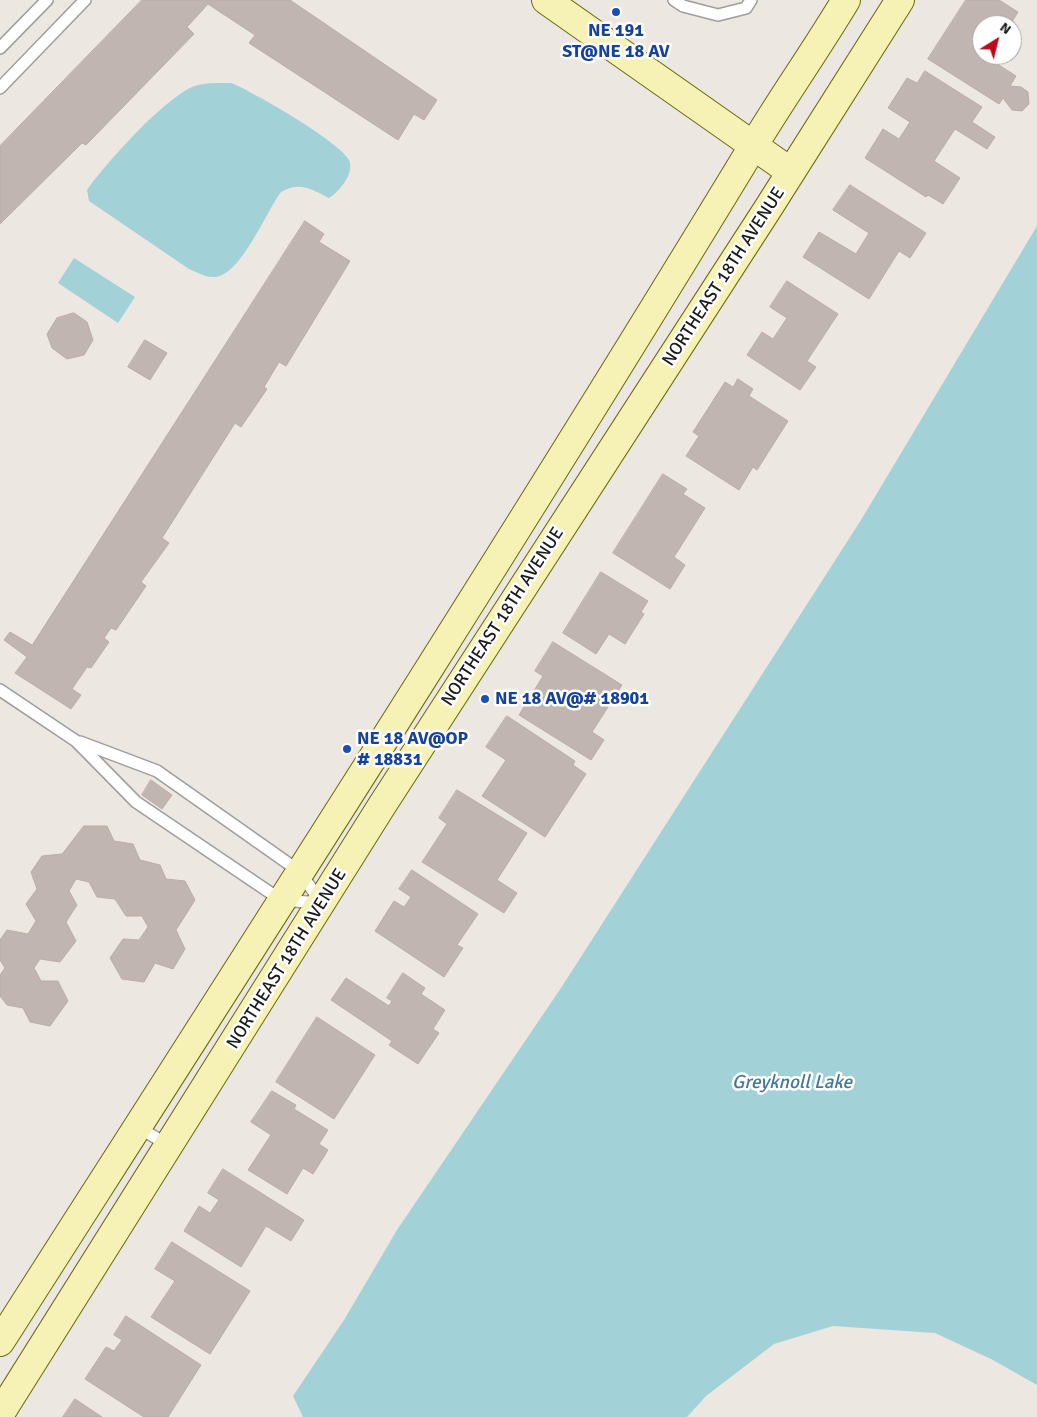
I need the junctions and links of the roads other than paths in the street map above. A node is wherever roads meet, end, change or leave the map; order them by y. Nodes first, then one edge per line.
1 (47, 0) edge
2 (85, 0) edge
3 (546, 0) edge
4 (674, 0) edge
5 (751, 0) edge
6 (846, 0) edge
7 (900, 0) edge
8 (0, 48) edge
9 (0, 88) edge
10 (753, 146) junction
11 (791, 172) junction
12 (0, 690) edge
13 (76, 740) junction
14 (299, 871) junction
15 (281, 900) junction
16 (322, 903) junction
17 (138, 1127) junction
18 (168, 1146) junction
19 (0, 1342) edge
20 (0, 1414) edge

1 - 8 lane
2 - 9 lane
3 - 10 street
4 - 5 lane
6 - 10 street, NORTHEAST 18TH AVENUE
7 - 11 street, NORTHEAST 18TH AVENUE
10 - 11 street
10 - 14 street, NORTHEAST 18TH AVENUE
11 - 16 street, NORTHEAST 18TH AVENUE
12 - 13 lane
13 - 14 lane
13 - 15 lane
14 - 15 street, NORTHEAST 18TH AVENUE
14 - 16 lane
15 - 16 lane
15 - 17 street, NORTHEAST 18TH AVENUE
16 - 18 street, NORTHEAST 18TH AVENUE
17 - 18 lane
17 - 19 street, NORTHEAST 18TH AVENUE
18 - 20 street, NORTHEAST 18TH AVENUE

